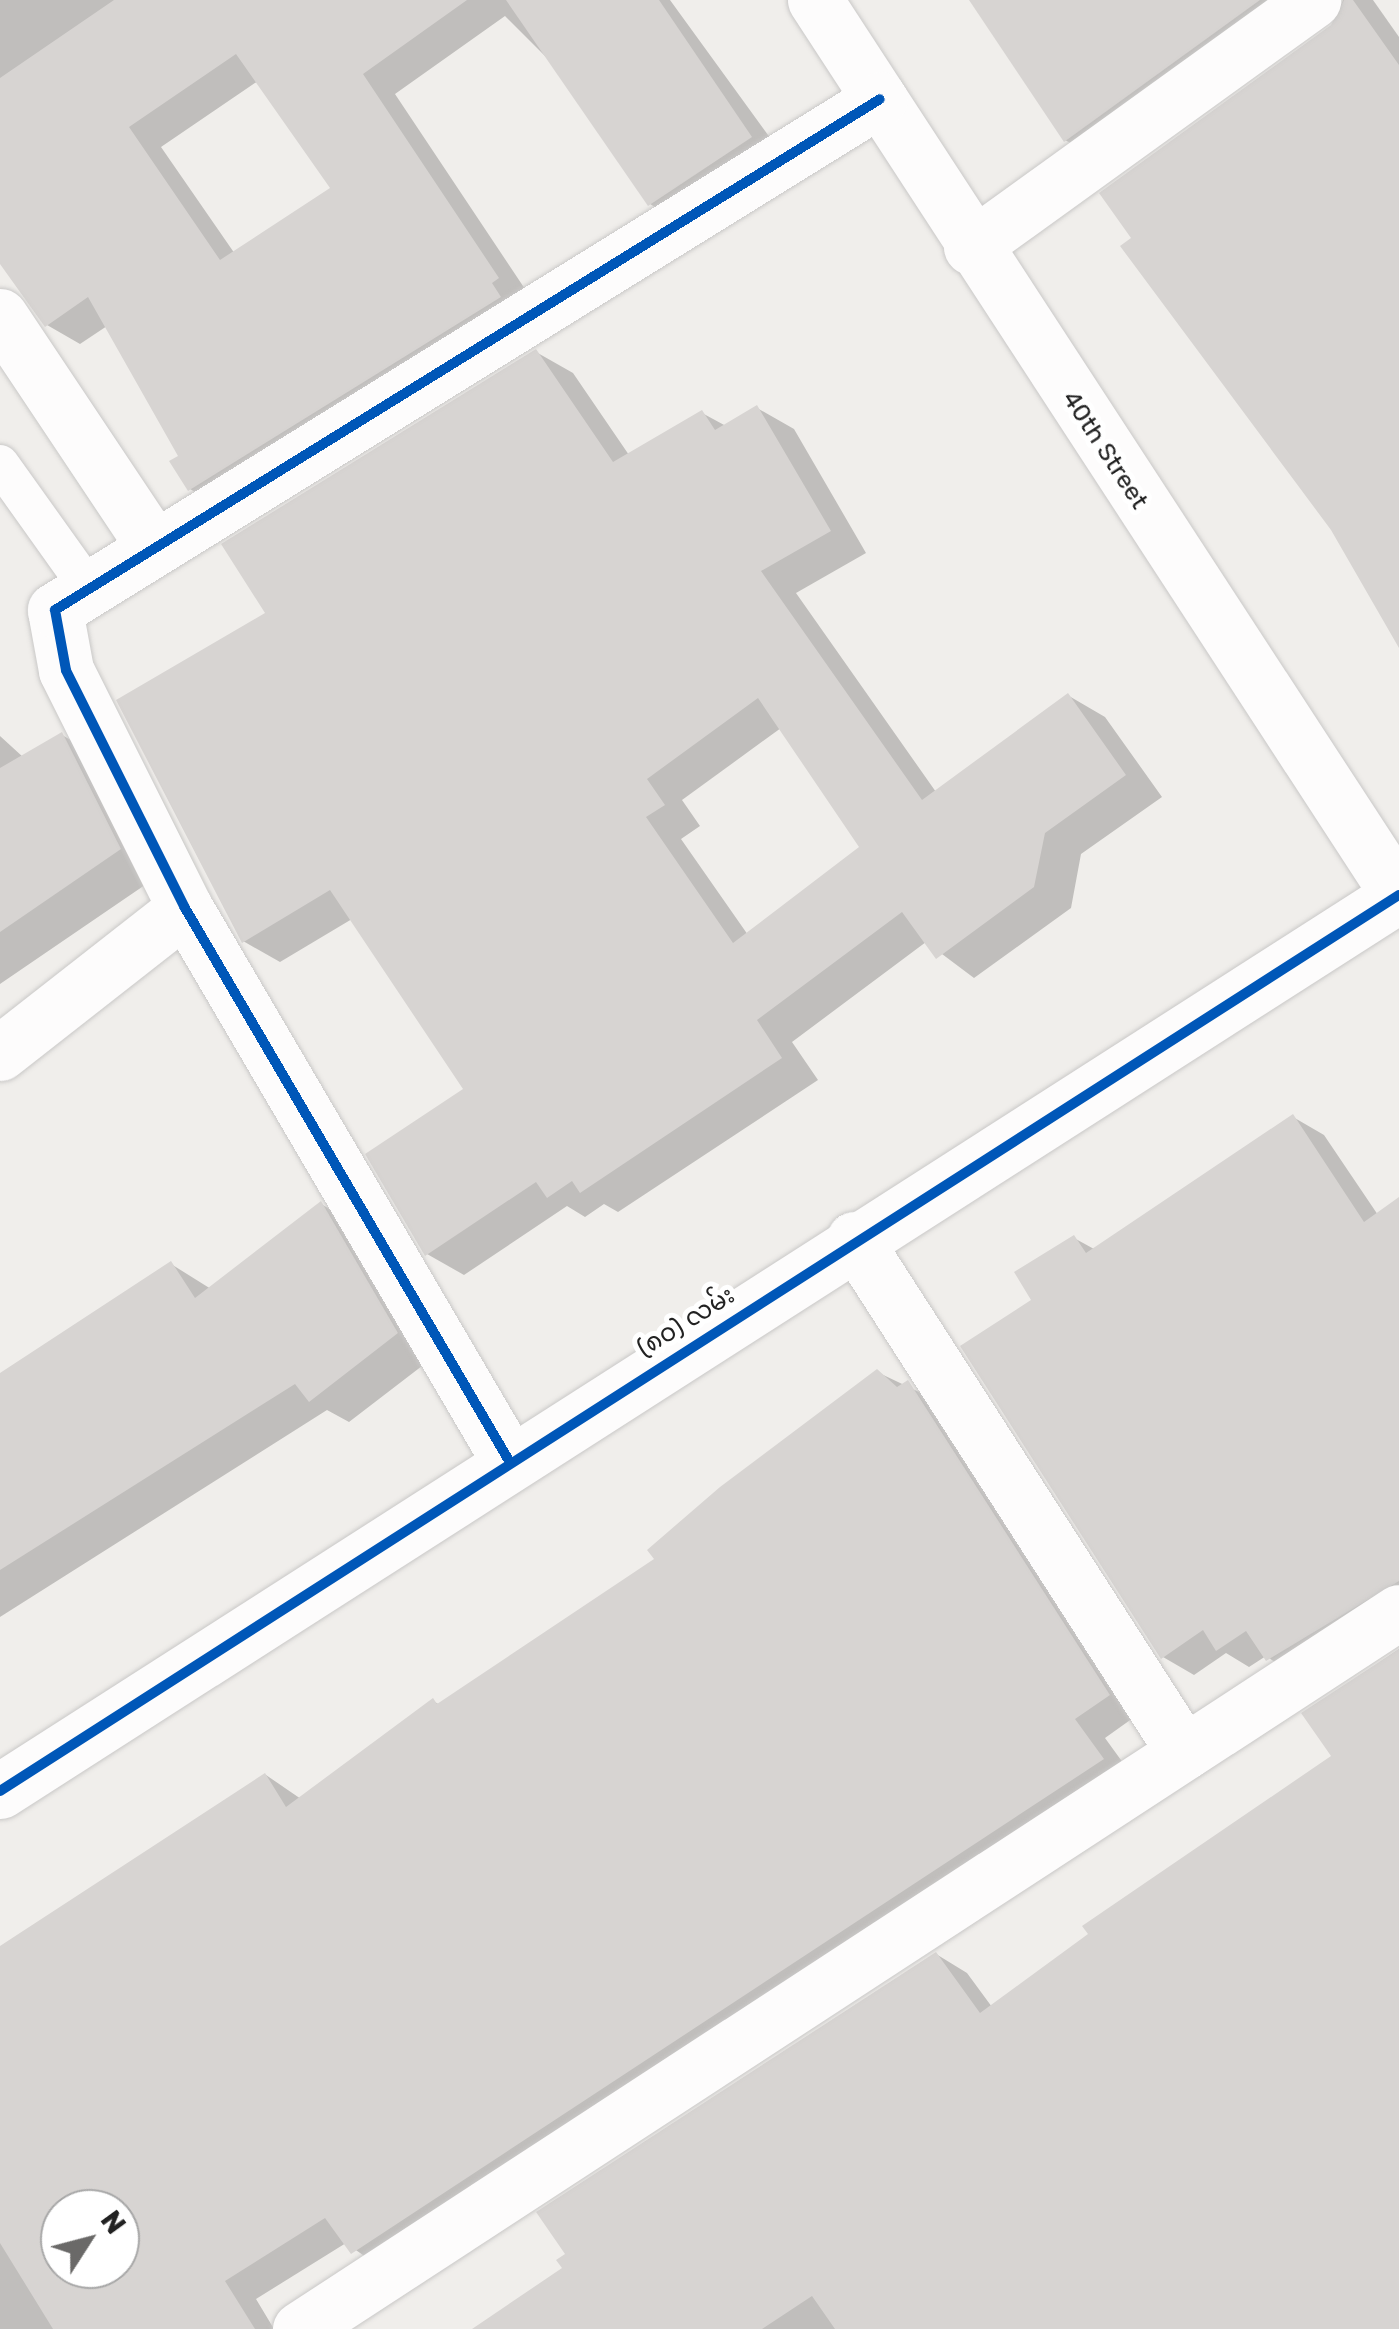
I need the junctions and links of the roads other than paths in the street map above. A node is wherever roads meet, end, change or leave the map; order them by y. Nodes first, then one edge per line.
1 (815, 0) edge
2 (1313, 0) edge
3 (880, 100) junction
4 (971, 247) junction
5 (0, 316) edge
6 (0, 464) edge
7 (153, 544) junction
8 (86, 583) junction
9 (1399, 895) edge
10 (186, 908) junction
11 (0, 1054) edge
12 (854, 1239) junction
13 (508, 1459) junction
14 (1399, 1612) edge
15 (1184, 1752) junction
16 (0, 1791) edge
17 (300, 2329) edge

1 - 3 street, 40th Street
2 - 4 street
3 - 4 street, 40th Street
3 - 7 street
4 - 9 street, 40th Street
5 - 7 street
6 - 8 lane
7 - 8 street
8 - 10 street
9 - 12 street, (၈၀) လမ်း
10 - 11 street
10 - 13 street
12 - 13 street, (၈၀) လမ်း
12 - 15 street
13 - 16 street, (၈၀) လမ်း
14 - 15 street
15 - 17 street

